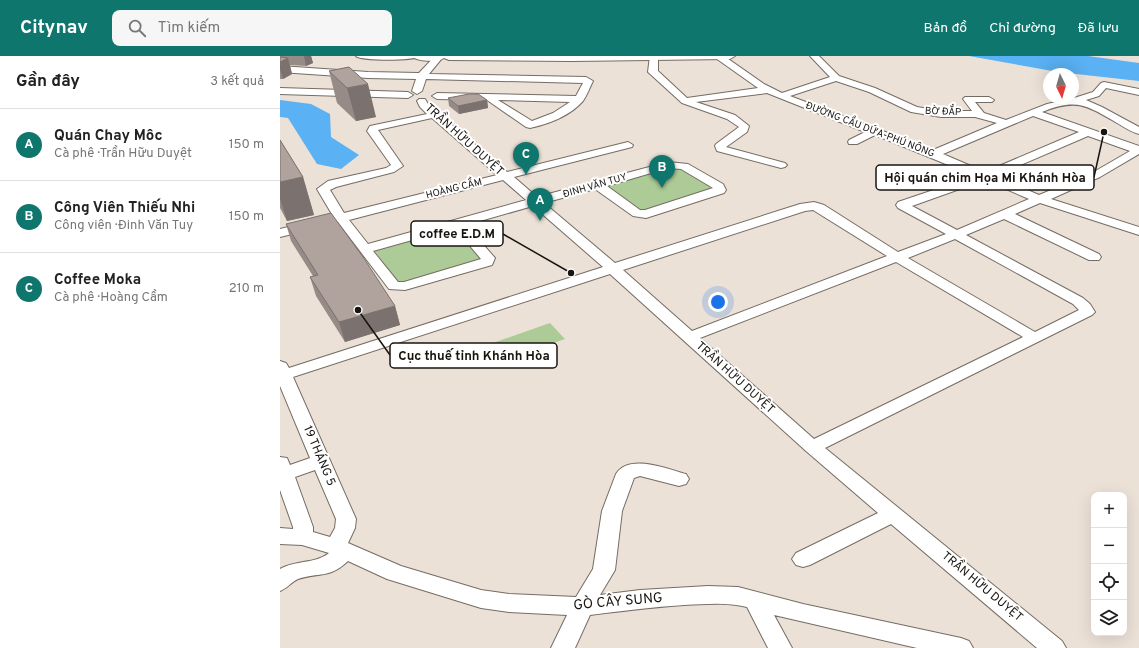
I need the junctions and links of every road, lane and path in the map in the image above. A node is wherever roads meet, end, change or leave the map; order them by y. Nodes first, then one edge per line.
1 (360, 56) edge
2 (417, 56) edge
3 (445, 56) edge
4 (723, 56) edge
5 (814, 56) edge
6 (654, 58) junction
7 (280, 70) edge
8 (422, 76) junction
9 (836, 78) junction
10 (432, 80) junction
11 (767, 90) junction
12 (280, 91) edge
13 (1139, 92) edge
14 (416, 96) junction
15 (781, 96) junction
16 (493, 97) junction
17 (579, 99) junction
18 (989, 100) dead end
19 (1079, 100) edge
20 (685, 101) junction
21 (1079, 102) edge
22 (1060, 104) edge
23 (1034, 112) junction
24 (434, 115) junction
25 (980, 115) junction
26 (1007, 123) junction
27 (530, 125) junction
28 (875, 131) junction
29 (1139, 131) edge
30 (1088, 132) junction
31 (540, 136) dead end
32 (853, 142) dead end
33 (628, 145) dead end
34 (933, 154) junction
35 (781, 165) dead end
36 (986, 176) junction
37 (504, 177) junction
38 (598, 185) junction
39 (1039, 199) junction
40 (534, 202) junction
41 (1006, 214) junction
42 (341, 218) junction
43 (458, 224) junction
44 (1139, 231) edge
45 (280, 233) edge
46 (955, 235) junction
47 (364, 249) junction
48 (897, 257) junction
49 (1094, 257) dead end
50 (613, 269) junction
51 (690, 337) junction
52 (1033, 337) junction
53 (282, 372) edge
54 (812, 447) junction
55 (321, 461) junction
56 (282, 469) edge
57 (679, 479) dead end
58 (894, 514) junction
59 (280, 536) edge
60 (302, 537) junction
61 (340, 549) junction
62 (803, 559) dead end
63 (280, 582) edge
64 (755, 601) junction
65 (582, 607) junction
66 (563, 648) edge
67 (780, 648) edge
68 (961, 648) edge
69 (1054, 648) edge

1 - 2 street
2 - 3 main road
3 - 6 main road
3 - 8 street, TRẦN HỮU DUYỆT
3 - 10 street
4 - 6 main road
4 - 11 street, ĐƯỜNG CẦU DỨA-PHÚ NÔNG
5 - 9 street, BỜ ĐẮP
6 - 20 street
7 - 8 street
8 - 10 street
8 - 14 street, TRẦN HỮU DUYỆT
9 - 15 street
9 - 25 street, BỜ ĐẮP
10 - 17 street
11 - 15 street, ĐƯỜNG CẦU DỨA-PHÚ NÔNG
11 - 20 street
12 - 14 street
13 - 19 street
14 - 16 street
14 - 24 street, TRẦN HỮU DUYỆT
15 - 28 street, ĐƯỜNG CẦU DỨA-PHÚ NÔNG
16 - 17 street
16 - 27 street
17 - 27 street
18 - 25 street
20 - 35 street
21 - 29 street
22 - 23 street
23 - 26 street
23 - 30 street
24 - 37 street, TRẦN HỮU DUYỆT
24 - 42 street
25 - 26 street, BỜ ĐẮP
26 - 34 street
27 - 31 street
28 - 32 street
28 - 34 street, ĐƯỜNG CẦU DỨA-PHÚ NÔNG
30 - 36 street
30 - 39 street
33 - 37 street, HOÀNG CẦM
34 - 36 street, ĐƯỜNG CẦU DỨA-PHÚ NÔNG
36 - 39 street, ĐƯỜNG CẦU DỨA-PHÚ NÔNG
36 - 46 street
37 - 40 street, TRẦN HỮU DUYỆT
37 - 42 street, HOÀNG CẦM
38 - 38 street, ĐINH VĂN TUY
38 - 40 street, ĐINH VĂN TUY
39 - 41 street
39 - 44 street, ĐƯỜNG CẦU DỨA-PHÚ NÔNG
40 - 43 street, ĐINH VĂN TUY
40 - 50 street, TRẦN HỮU DUYỆT
41 - 46 street
41 - 49 street
42 - 45 street, HOÀNG CẦM
42 - 47 street
43 - 47 street, ĐINH VĂN TUY
43 - 47 street
46 - 48 street
46 - 52 street
48 - 50 street
48 - 51 street
48 - 52 street
50 - 51 street, TRẦN HỮU DUYỆT
50 - 53 street
51 - 54 street, TRẦN HỮU DUYỆT
52 - 54 street
53 - 55 street, 19 THÁNG 5
54 - 58 street, TRẦN HỮU DUYỆT
55 - 56 street
55 - 61 street, 19 THÁNG 5
56 - 60 street
57 - 65 street
58 - 62 street
58 - 69 street, TRẦN HỮU DUYỆT
59 - 60 street, GÒ CÂY SUNG
60 - 61 street, GÒ CÂY SUNG
61 - 63 street
61 - 65 street, GÒ CÂY SUNG
64 - 65 street, GÒ CÂY SUNG
64 - 67 street
64 - 68 street, GÒ CÂY SUNG
65 - 66 street

